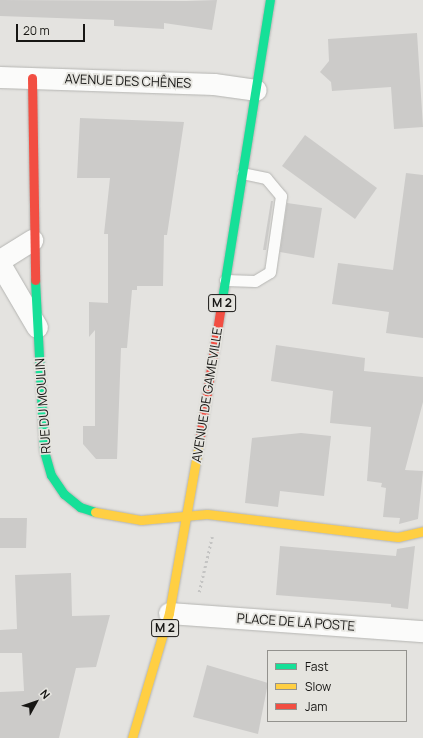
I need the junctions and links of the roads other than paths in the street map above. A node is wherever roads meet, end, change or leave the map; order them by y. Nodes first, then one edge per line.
1 (270, 0) edge
2 (0, 77) edge
3 (32, 78) junction
4 (256, 90) junction
5 (243, 173) junction
6 (32, 240) junction
7 (0, 260) edge
8 (0, 264) edge
9 (225, 280) junction
10 (8, 293) edge
11 (37, 327) junction
12 (188, 516) junction
13 (423, 531) edge
14 (169, 613) junction
15 (423, 631) edge
16 (132, 738) edge

1 - 4 street, AVENUE DE GAMEVILLE / M 2
2 - 3 street, AVENUE DES CHÊNES
3 - 4 street, AVENUE DES CHÊNES
3 - 6 street, RUE DU MOULIN
4 - 5 street, AVENUE DE GAMEVILLE / M 2
5 - 9 street, AVENUE DE GAMEVILLE / M 2
5 - 9 lane
6 - 7 street
6 - 11 street, RUE DU MOULIN
8 - 10 street, RUE DU MOULIN
9 - 12 street, AVENUE DE GAMEVILLE / M 2
10 - 11 street, RUE DU MOULIN
11 - 12 street, RUE DU MOULIN
12 - 13 street
12 - 14 street, AVENUE DE GAMEVILLE / M 2
14 - 15 street, PLACE DE LA POSTE
14 - 16 street, AVENUE DE GAMEVILLE / M 2

